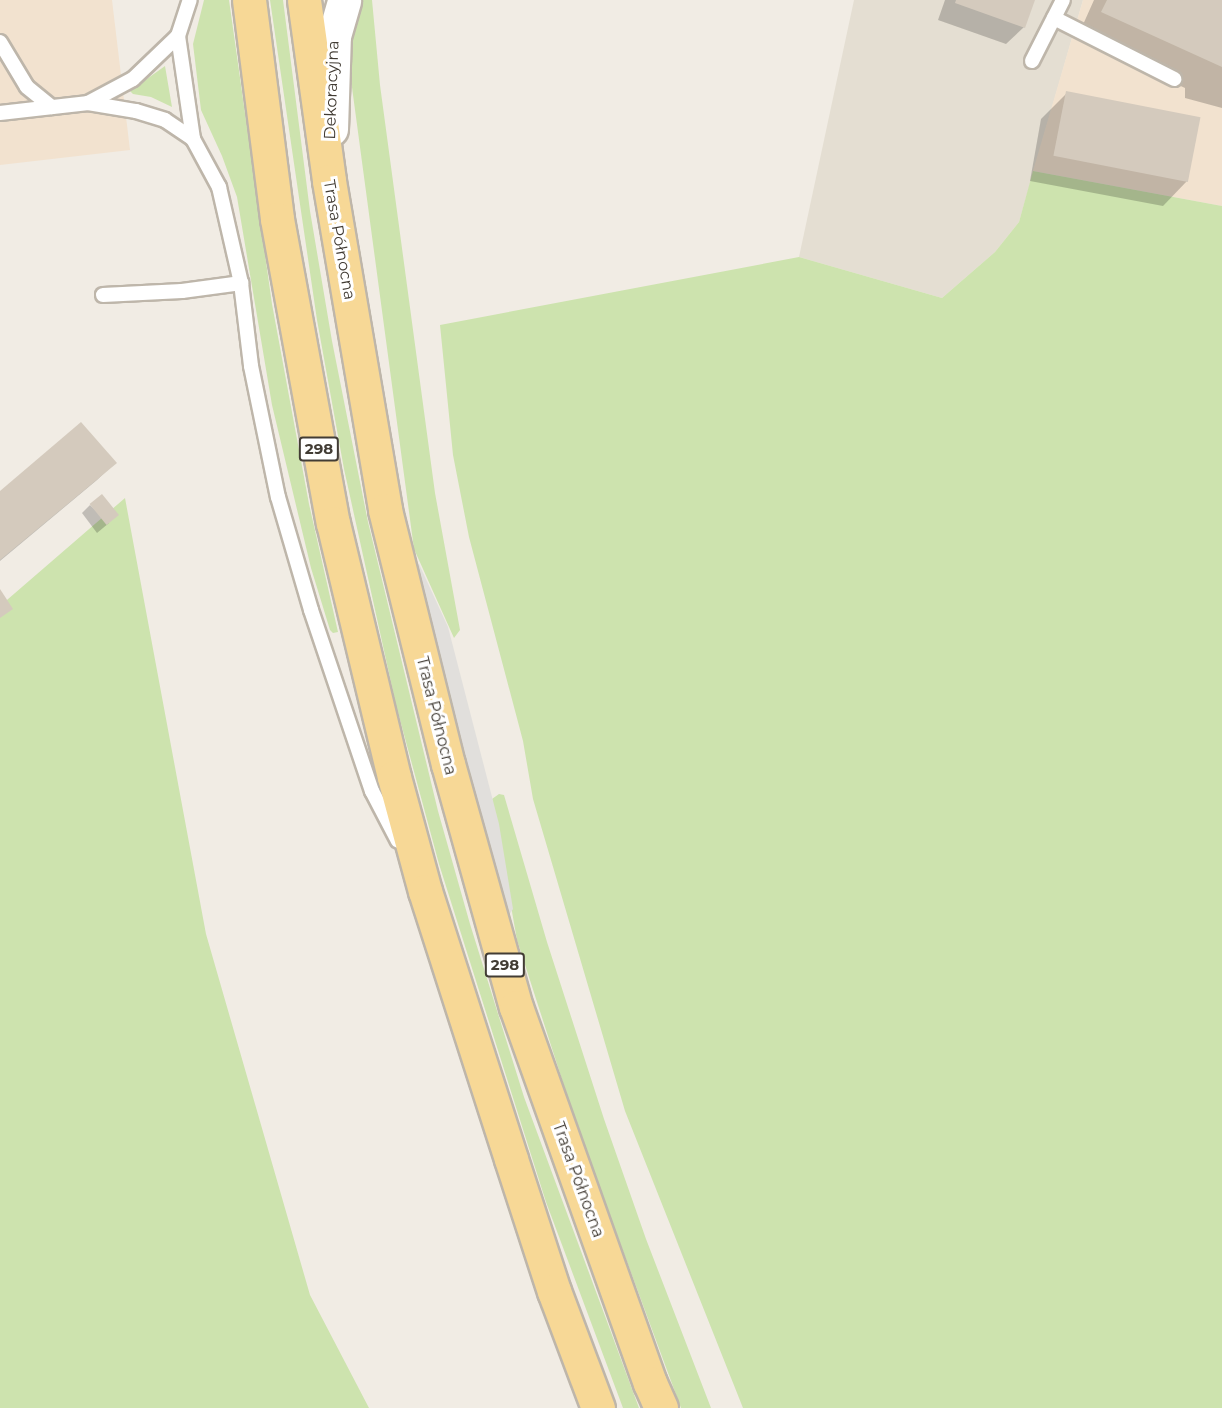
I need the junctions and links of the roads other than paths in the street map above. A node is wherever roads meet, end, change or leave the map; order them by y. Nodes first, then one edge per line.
1 (190, 0) edge
2 (249, 0) edge
3 (304, 0) edge
4 (344, 0) edge
5 (1063, 0) edge
6 (1054, 18) junction
7 (178, 36) junction
8 (0, 42) edge
9 (1032, 61) dead end
10 (1174, 79) dead end
11 (87, 103) junction
12 (52, 107) junction
13 (0, 113) edge
14 (193, 139) junction
15 (329, 182) junction
16 (241, 283) junction
17 (103, 295) dead end
18 (424, 891) junction
19 (598, 1408) edge
20 (661, 1408) edge

1 - 7 lane
2 - 18 main road, 298
3 - 15 main road, Trasa Północna / 298
4 - 15 street, Dekoracyjna
5 - 6 lane
6 - 9 lane
6 - 10 lane
7 - 11 lane
7 - 14 lane
8 - 12 lane
11 - 12 lane
11 - 14 lane
12 - 13 lane
14 - 16 lane
15 - 20 main road, Trasa Północna / 298
16 - 17 lane
16 - 18 lane
18 - 19 main road, 298

